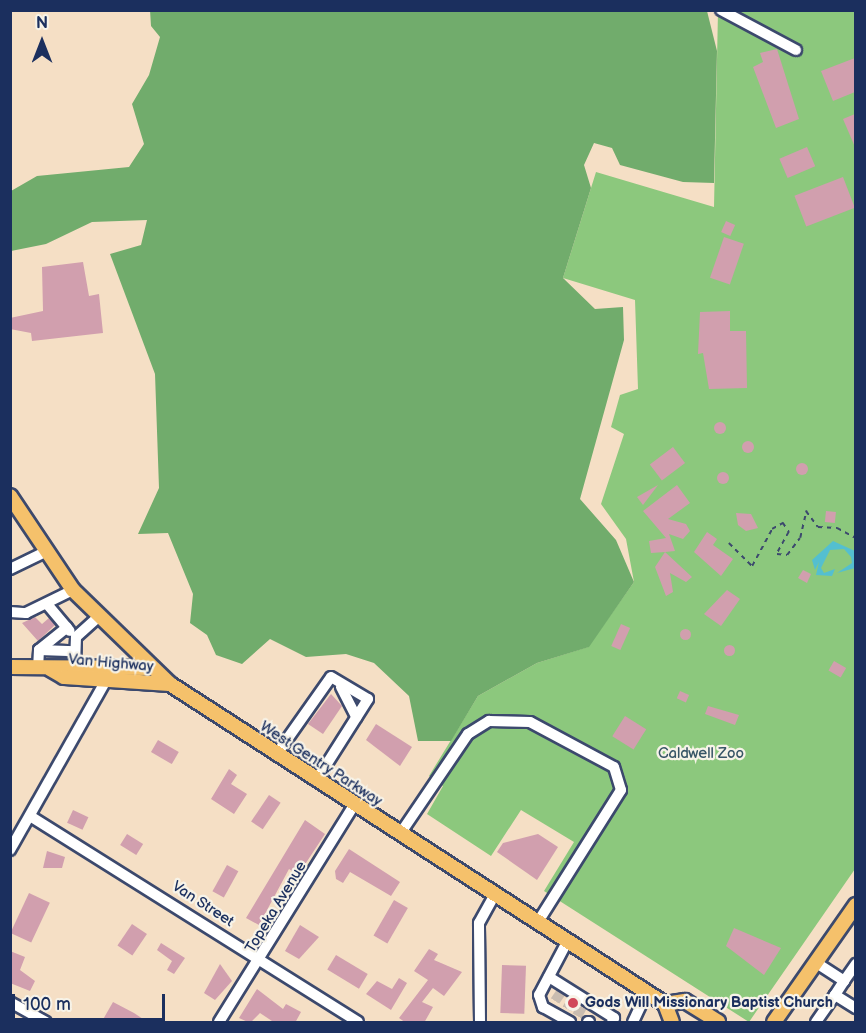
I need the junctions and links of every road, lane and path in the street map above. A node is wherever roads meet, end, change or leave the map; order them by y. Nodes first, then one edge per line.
1 (721, 10) edge
2 (796, 50) dead end
3 (10, 496) edge
4 (855, 538) edge
5 (729, 543) dead end
6 (45, 552) junction
7 (10, 569) edge
8 (73, 590) junction
9 (47, 604) junction
10 (10, 612) edge
11 (97, 618) junction
12 (67, 627) junction
13 (76, 637) junction
14 (39, 650) junction
15 (75, 658) junction
16 (10, 667) edge
17 (151, 668) junction
18 (44, 669) junction
19 (106, 680) junction
20 (170, 684) junction
21 (276, 755) junction
22 (316, 781) junction
23 (354, 805) junction
24 (30, 816) junction
25 (16, 832) edge
26 (400, 834) junction
27 (10, 850) edge
28 (495, 894) junction
29 (855, 905) edge
30 (538, 922) junction
31 (567, 942) junction
32 (262, 960) junction
33 (815, 962) junction
34 (855, 964) edge
35 (549, 977) junction
36 (844, 981) junction
37 (646, 992) junction
38 (835, 995) junction
39 (10, 1002) edge
40 (665, 1004) junction
41 (855, 1008) edge
42 (571, 1011) edge
43 (46, 1023) edge
44 (219, 1023) edge
45 (358, 1023) edge
46 (480, 1023) edge
47 (612, 1023) edge
48 (633, 1023) edge
49 (672, 1023) edge
50 (718, 1023) edge
51 (774, 1023) edge
52 (816, 1023) edge

1 - 2 street
3 - 6 main road, West Gentry Parkway
4 - 5 path
6 - 7 street
6 - 8 main road, West Gentry Parkway
8 - 9 street
8 - 11 main road, West Gentry Parkway
9 - 10 street
9 - 12 street
11 - 13 street
11 - 17 main road, West Gentry Parkway
12 - 13 street
12 - 14 street
13 - 15 street
14 - 15 street
14 - 18 street
15 - 17 main road, Van Highway
15 - 18 main road, Van Highway
16 - 18 main road, Van Highway
17 - 20 main road, West Gentry Parkway
18 - 19 main road, Van Highway
19 - 20 main road, Van Highway
19 - 24 street
20 - 21 main road, West Gentry Parkway
21 - 22 main road, West Gentry Parkway
21 - 22 street
22 - 23 main road, West Gentry Parkway
23 - 26 main road, West Gentry Parkway
23 - 32 street, Topeka Avenue
24 - 25 street
24 - 32 street, Van Street
25 - 27 street
26 - 28 main road, West Gentry Parkway
26 - 30 street
28 - 30 main road, West Gentry Parkway
28 - 46 street
29 - 33 main road
30 - 31 main road, West Gentry Parkway
31 - 35 street
31 - 37 main road, West Gentry Parkway
32 - 44 street, Topeka Avenue
32 - 45 street, Van Street
33 - 36 street
33 - 51 main road
34 - 36 street
35 - 42 street
35 - 42 street
36 - 38 street
37 - 40 main road, West Gentry Parkway
37 - 48 street
38 - 41 street
38 - 52 street
39 - 43 street
40 - 49 main road
40 - 50 main road, West Gentry Parkway
42 - 47 street

